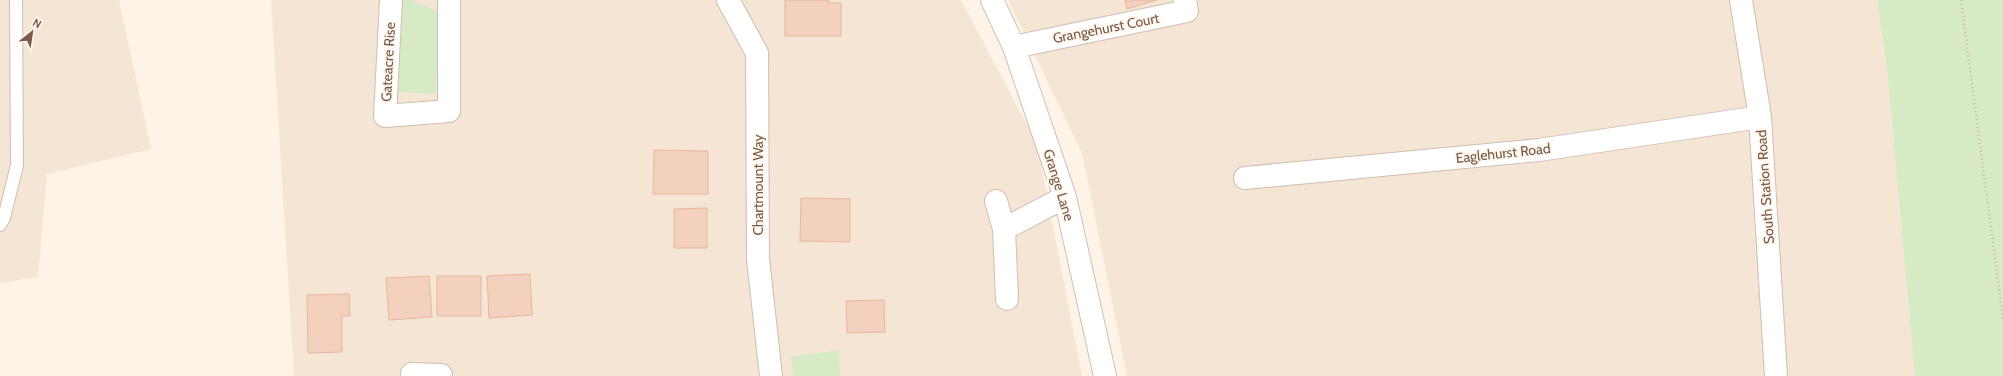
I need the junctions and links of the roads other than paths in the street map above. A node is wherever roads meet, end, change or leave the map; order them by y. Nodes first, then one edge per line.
1 (16, 0) edge
2 (391, 0) edge
3 (449, 0) edge
4 (728, 0) edge
5 (992, 0) edge
6 (1185, 0) edge
7 (1741, 0) edge
8 (1014, 46) junction
9 (1760, 117) junction
10 (1245, 178) dead end
11 (1065, 197) junction
12 (996, 201) dead end
13 (0, 225) edge
14 (1004, 229) junction
15 (1007, 299) dead end
16 (441, 375) dead end
17 (412, 376) edge
18 (771, 376) edge
19 (1105, 376) edge
20 (1776, 376) edge

1 - 13 lane
2 - 3 street, Gateacre Rise
4 - 18 street, Chartmount Way
5 - 8 street, Grange Lane
6 - 8 street, Grangehurst Court
7 - 9 street, South Station Road
8 - 11 street, Grange Lane
9 - 10 street, Eaglehurst Road
9 - 20 street, South Station Road
11 - 14 street
11 - 19 street, Grange Lane
12 - 14 street
14 - 15 street
16 - 17 street

